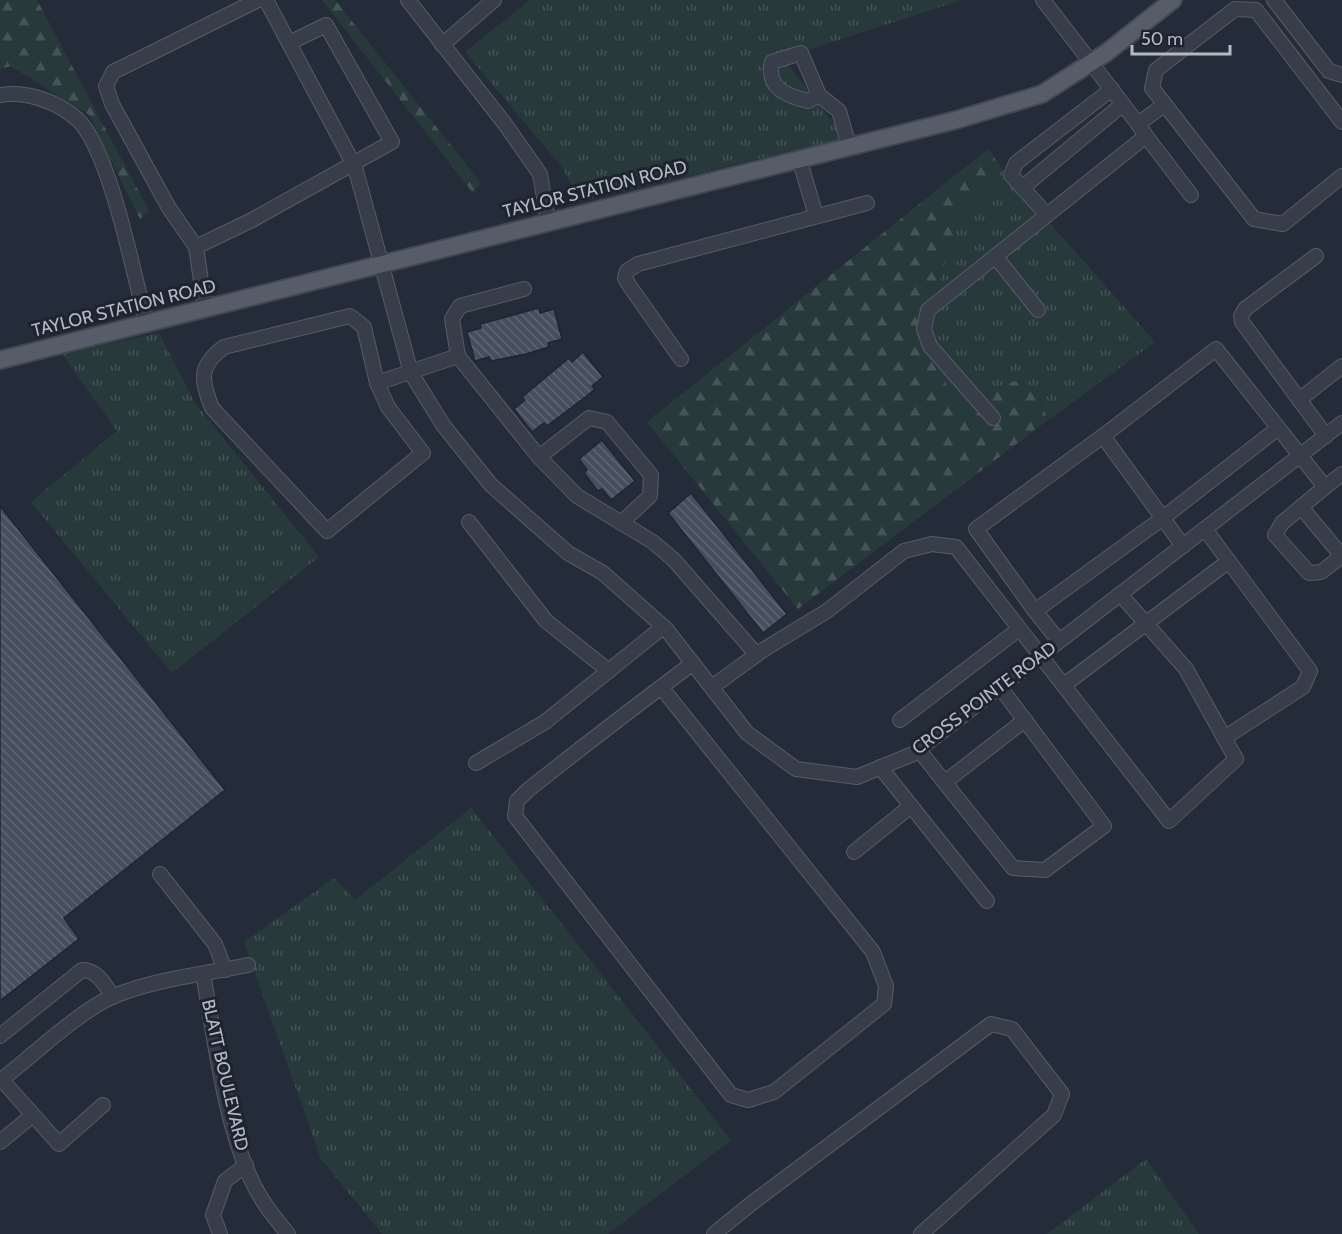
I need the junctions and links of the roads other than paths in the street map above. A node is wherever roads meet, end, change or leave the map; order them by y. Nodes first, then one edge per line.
1 (258, 0) edge
2 (266, 0) edge
3 (408, 0) edge
4 (494, 0) edge
5 (1043, 0) edge
6 (1173, 0) edge
7 (1274, 0) edge
8 (289, 43) junction
9 (442, 45) junction
10 (1092, 62) junction
11 (1342, 75) edge
12 (1112, 89) junction
13 (819, 95) dead end
14 (0, 96) edge
15 (1123, 104) junction
16 (1164, 105) junction
17 (1342, 122) edge
18 (1142, 130) junction
19 (849, 146) junction
20 (800, 158) junction
21 (354, 165) junction
22 (1342, 176) edge
23 (1022, 188) junction
24 (1191, 195) dead end
25 (867, 203) dead end
26 (1047, 215) junction
27 (816, 216) junction
28 (548, 221) junction
29 (196, 247) junction
30 (1316, 255) dead end
31 (995, 256) junction
32 (380, 263) junction
33 (524, 289) dead end
34 (205, 308) junction
35 (1038, 310) dead end
36 (146, 323) junction
37 (458, 356) junction
38 (681, 359) dead end
39 (0, 360) edge
40 (1342, 366) edge
41 (411, 373) junction
42 (377, 383) junction
43 (1299, 400) junction
44 (993, 418) dead end
45 (1342, 423) edge
46 (1277, 429) junction
47 (1103, 436) junction
48 (1326, 436) junction
49 (539, 457) junction
50 (1299, 457) junction
51 (1342, 475) edge
52 (1325, 488) junction
53 (1301, 507) junction
54 (1163, 518) junction
55 (469, 522) dead end
56 (621, 523) junction
57 (1205, 529) junction
58 (1183, 546) junction
59 (1342, 556) edge
60 (1229, 561) junction
61 (1120, 594) junction
62 (1035, 611) junction
63 (1147, 625) junction
64 (663, 627) junction
65 (1019, 629) junction
66 (1059, 641) junction
67 (756, 654) junction
68 (1039, 656) junction
69 (693, 663) junction
70 (609, 670) junction
71 (1064, 686) junction
72 (661, 687) junction
73 (712, 687) junction
74 (1000, 687) junction
75 (900, 720) dead end
76 (1024, 720) junction
77 (1224, 738) junction
78 (918, 749) junction
79 (476, 763) dead end
80 (880, 767) junction
81 (945, 782) junction
82 (911, 806) junction
83 (854, 852) dead end
84 (160, 874) dead end
85 (987, 901) dead end
86 (248, 965) dead end
87 (225, 970) junction
88 (203, 974) junction
89 (113, 997) junction
90 (0, 1036) edge
91 (1, 1081) edge
92 (103, 1105) dead end
93 (33, 1114) junction
94 (0, 1143) edge
95 (246, 1165) junction
96 (220, 1234) edge
97 (288, 1234) edge
98 (714, 1234) edge
99 (921, 1234) edge

1 - 29 street
2 - 8 street, CROSS POINTE ROAD
3 - 9 street
4 - 9 street
5 - 10 street
6 - 10 main road, TAYLOR STATION ROAD
7 - 11 street
8 - 21 street, CROSS POINTE ROAD
8 - 21 street
9 - 28 street
10 - 12 street
10 - 19 main road, TAYLOR STATION ROAD
12 - 15 street
12 - 23 street
13 - 19 street
14 - 36 street
15 - 18 street
15 - 23 street
16 - 17 street
16 - 18 street
16 - 22 street
18 - 24 street
18 - 26 street
19 - 20 main road, TAYLOR STATION ROAD
20 - 27 street
20 - 28 main road, TAYLOR STATION ROAD
21 - 29 street
21 - 32 street, CROSS POINTE ROAD
23 - 26 street
25 - 27 street
26 - 31 street
27 - 38 street
28 - 32 main road, TAYLOR STATION ROAD
29 - 34 street
30 - 43 street
31 - 35 street
31 - 44 street
32 - 34 main road, TAYLOR STATION ROAD
32 - 41 street, CROSS POINTE ROAD
33 - 37 street
34 - 36 main road, TAYLOR STATION ROAD
36 - 39 main road, TAYLOR STATION ROAD
37 - 41 street
37 - 49 street
40 - 43 street
41 - 42 street
41 - 64 street, CROSS POINTE ROAD
42 - 42 street
43 - 48 street
45 - 48 street, CROSS POINTE ROAD
46 - 47 street
46 - 50 street
46 - 54 street
47 - 54 street
47 - 62 street
48 - 50 street, CROSS POINTE ROAD
49 - 56 street
49 - 56 street
50 - 52 street
50 - 57 street, CROSS POINTE ROAD
51 - 52 street
52 - 53 street
53 - 59 street
53 - 59 street
54 - 58 street
54 - 62 street
55 - 70 street
56 - 67 street
57 - 58 street, CROSS POINTE ROAD
57 - 60 street
58 - 61 street, CROSS POINTE ROAD
60 - 63 street
60 - 77 street
61 - 63 street
61 - 66 street, CROSS POINTE ROAD
62 - 66 street
63 - 71 street
63 - 77 street
64 - 69 street, CROSS POINTE ROAD
64 - 70 street
65 - 67 street
65 - 68 street
65 - 75 street
66 - 68 street, CROSS POINTE ROAD
67 - 73 street
68 - 71 street
68 - 74 street, CROSS POINTE ROAD
69 - 72 street
69 - 73 street, CROSS POINTE ROAD
70 - 79 street
71 - 77 street
72 - 72 street
73 - 80 street, CROSS POINTE ROAD
74 - 76 street
74 - 78 street, CROSS POINTE ROAD
76 - 81 street
76 - 81 street
78 - 80 street, CROSS POINTE ROAD
78 - 81 street
80 - 82 street
82 - 83 street
82 - 85 street
84 - 87 street
86 - 87 street
87 - 88 street
88 - 89 street
88 - 95 street, BLATT BOULEVARD
89 - 90 street
89 - 91 street
91 - 93 street
92 - 93 street
93 - 94 street
95 - 96 street
95 - 97 street, BLATT BOULEVARD
98 - 99 street

